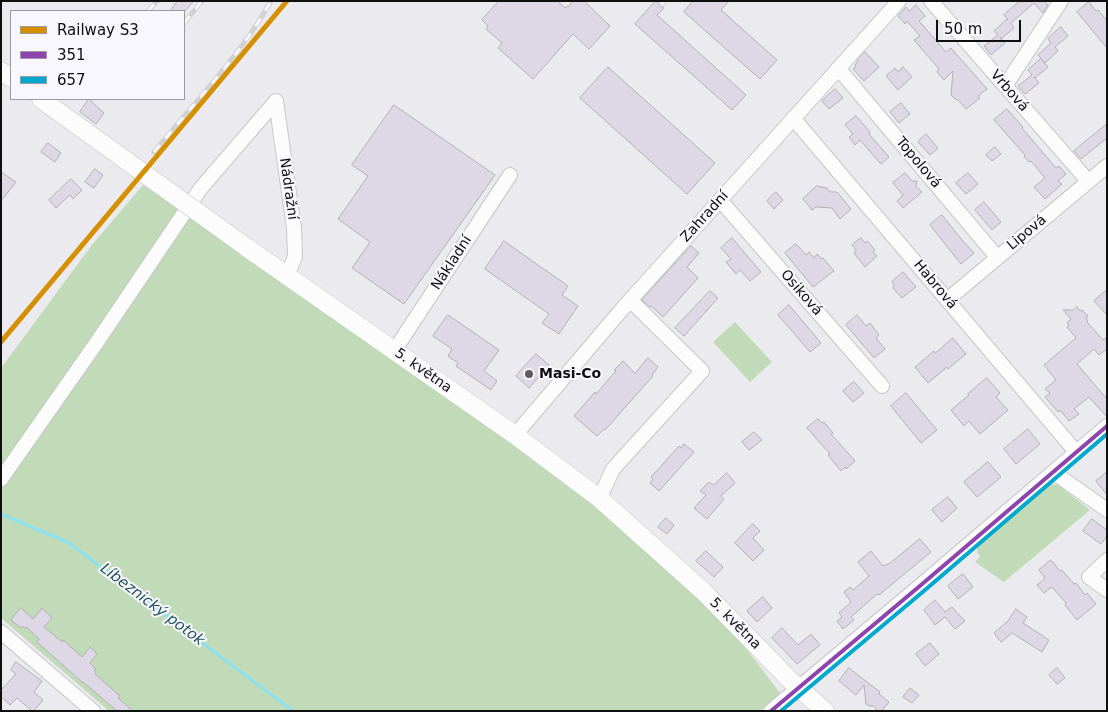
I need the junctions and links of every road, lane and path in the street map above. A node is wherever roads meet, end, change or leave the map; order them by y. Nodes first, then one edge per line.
1 (898, 1) edge
2 (931, 1) edge
3 (1061, 1) edge
4 (838, 68) junction
5 (1005, 86) junction
6 (42, 100) edge
7 (793, 118) junction
8 (1107, 166) edge
9 (510, 175) dead end
10 (1088, 181) junction
11 (720, 200) junction
12 (997, 257) junction
13 (287, 276) junction
14 (630, 300) junction
15 (947, 300) junction
16 (394, 351) junction
17 (882, 386) dead end
18 (1107, 426) edge
19 (515, 435) junction
20 (1076, 452) junction
21 (1058, 476) junction
22 (1, 479) edge
23 (598, 498) junction
24 (1107, 510) edge
25 (1107, 560) edge
26 (1107, 590) edge
27 (1, 632) edge
28 (798, 688) junction
29 (93, 711) edge
30 (771, 711) edge
31 (825, 711) edge

1 - 4 street, Zahradní
2 - 5 street, Vrbová
3 - 5 street
4 - 7 street, Zahradní
4 - 12 street, Topolová
5 - 10 street, Vrbová
6 - 13 main road, 5. května, bridge
7 - 11 street, Zahradní
7 - 15 street, Habrová
8 - 10 street, Lipová
9 - 16 street, Nákladní
10 - 12 street, Lipová
11 - 14 street, Zahradní
11 - 17 street, Osiková
12 - 15 street, Lipová
13 - 16 main road, 5. května
13 - 22 street, Nádražní
14 - 19 street, Zahradní
14 - 23 street
15 - 20 street, Habrová
16 - 19 main road, 5. května
18 - 20 street
19 - 23 main road, 5. května
20 - 21 street
21 - 24 street
21 - 28 street
23 - 28 main road, 5. května
25 - 26 street
27 - 29 street
28 - 30 street
28 - 31 main road, 5. května

